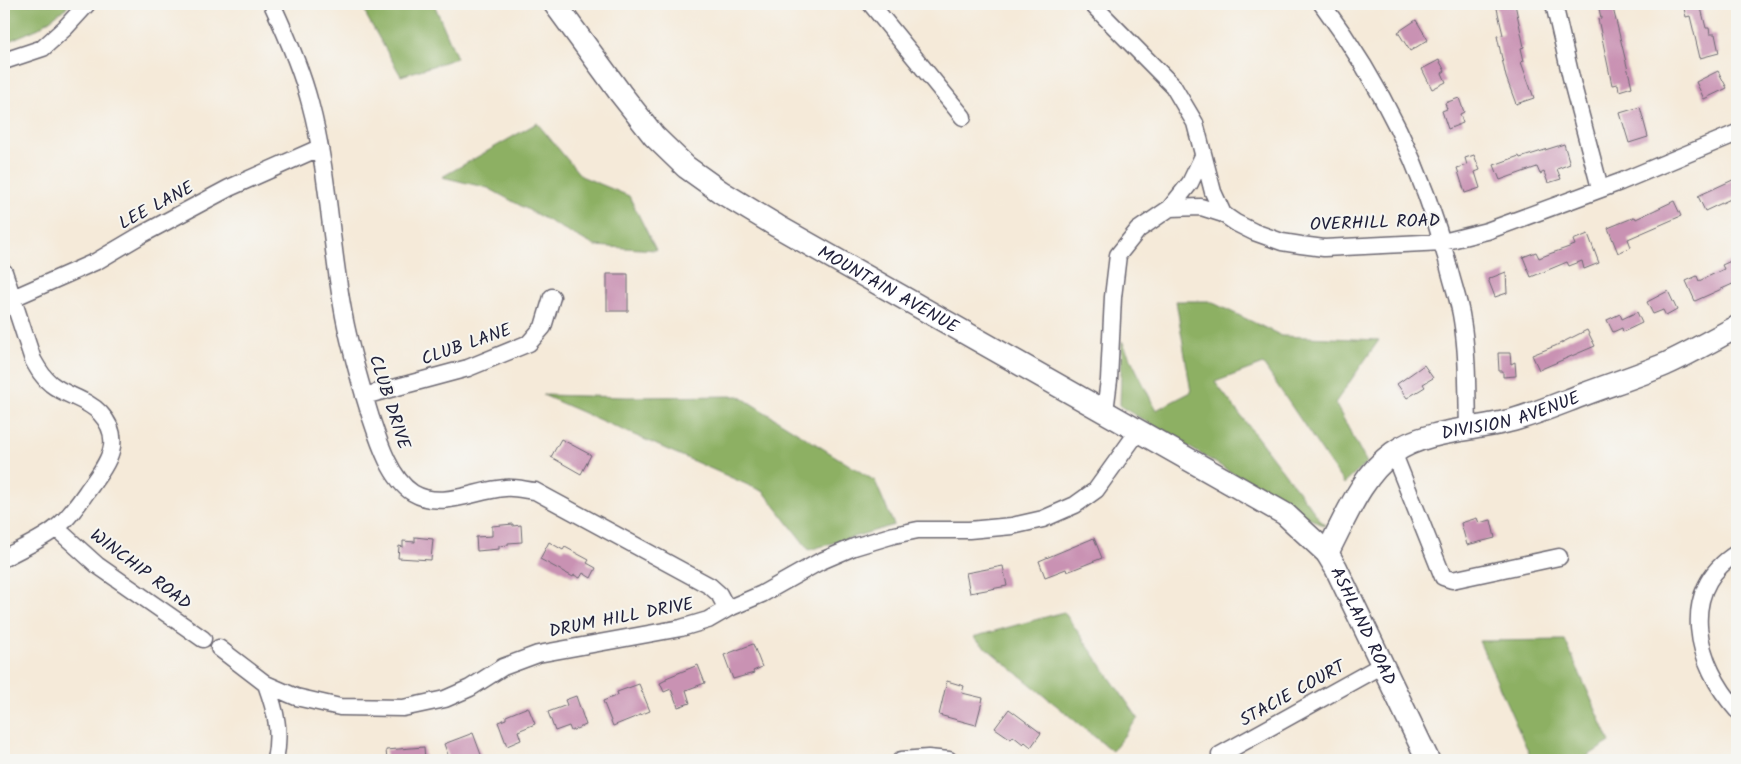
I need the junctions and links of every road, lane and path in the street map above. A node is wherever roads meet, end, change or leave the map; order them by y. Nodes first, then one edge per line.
1 (87, 4) edge
2 (272, 4) edge
3 (555, 4) edge
4 (871, 4) edge
5 (1092, 4) edge
6 (1322, 4) edge
7 (1554, 4) edge
8 (4, 61) edge
9 (963, 117) dead end
10 (1737, 133) edge
11 (319, 148) junction
12 (1202, 156) junction
13 (1600, 188) junction
14 (1170, 208) junction
15 (1223, 214) junction
16 (1443, 242) junction
17 (4, 272) edge
18 (552, 297) dead end
19 (13, 298) junction
20 (1737, 327) edge
21 (364, 396) junction
22 (1105, 411) junction
23 (1139, 430) junction
24 (1468, 430) junction
25 (1393, 452) junction
26 (1276, 508) joint
27 (56, 528) junction
28 (1737, 552) edge
29 (1327, 553) junction
30 (1559, 557) dead end
31 (4, 558) edge
32 (728, 609) junction
33 (203, 639) dead end
34 (219, 648) dead end
35 (1382, 665) junction
36 (266, 684) junction
37 (1737, 710) edge
38 (1220, 755) dead end
39 (275, 760) edge
40 (901, 760) edge
41 (950, 760) edge
42 (1428, 760) edge

1 - 8 street
2 - 11 street, CLUB DRIVE
3 - 22 main road, MOUNTAIN AVENUE
4 - 9 street
5 - 12 street
6 - 16 street
7 - 13 street
10 - 13 street, OVERHILL ROAD
11 - 19 street, LEE LANE
11 - 21 street, CLUB DRIVE
12 - 14 street
12 - 15 street
13 - 16 street, OVERHILL ROAD
14 - 15 street, OVERHILL ROAD
14 - 22 street
15 - 16 street, OVERHILL ROAD
16 - 24 street
17 - 19 street
18 - 21 street, CLUB LANE
19 - 27 street
20 - 24 main road, DIVISION AVENUE
21 - 32 street, CLUB DRIVE
22 - 23 main road, MOUNTAIN AVENUE
23 - 26 main road, MOUNTAIN AVENUE
23 - 32 street, DRUM HILL DRIVE
24 - 25 main road, DIVISION AVENUE
25 - 29 main road, DIVISION AVENUE
25 - 30 street
26 - 29 main road, ASHLAND ROAD
27 - 31 street
27 - 33 street, WINCHIP ROAD
28 - 37 street
29 - 35 main road, ASHLAND ROAD
32 - 36 street, DRUM HILL DRIVE
34 - 36 street
35 - 38 street, STACIE COURT
35 - 42 main road, ASHLAND ROAD
36 - 39 street
40 - 41 street

